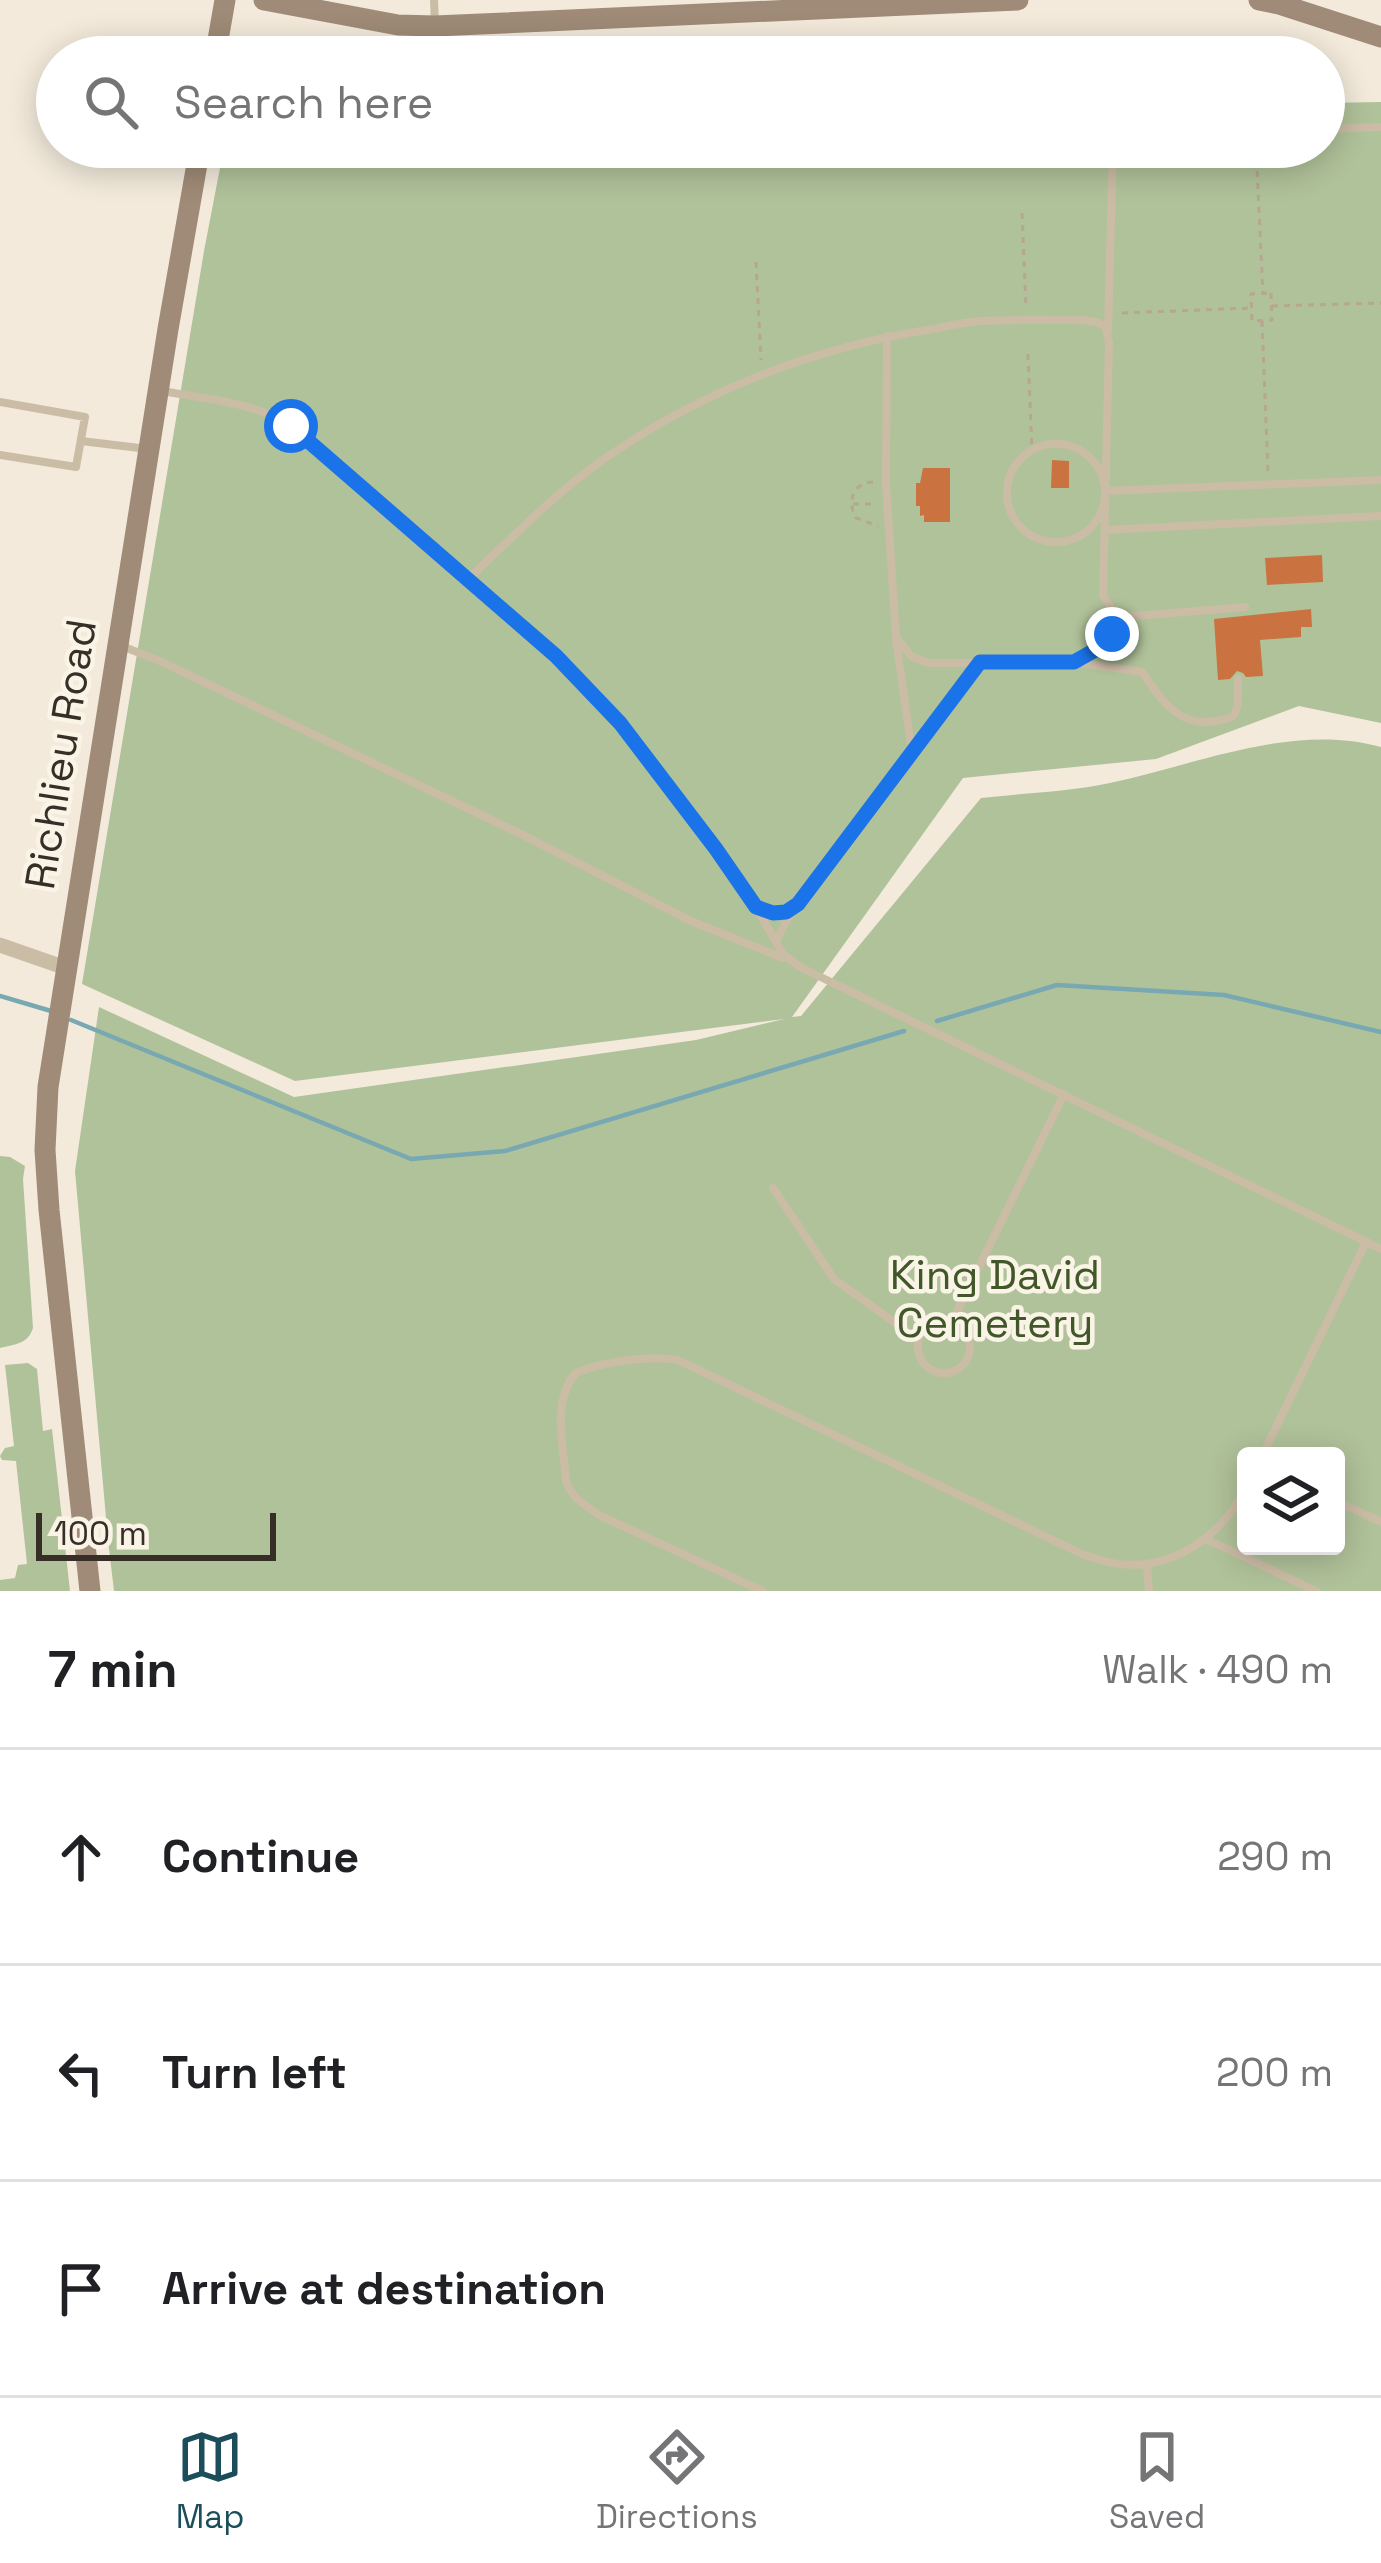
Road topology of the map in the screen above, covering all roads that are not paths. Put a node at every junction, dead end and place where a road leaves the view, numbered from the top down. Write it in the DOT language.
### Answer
graph roads {
  1 [pos="225,0"];
  2 [pos="264,0"];
  3 [pos="434,0"];
  4 [pos="1018,0"];
  5 [pos="1259,0"];
  6 [pos="913,2"];
  7 [pos="435,26"];
  8 [pos="219,36"];
  9 [pos="1381,37"];
  10 [pos="1381,127"];
  11 [pos="1345,128"];
  12 [pos="196,168"];
  13 [pos="1112,168"];
  14 [pos="1108,331"];
  15 [pos="887,336"];
  16 [pos="158,390"];
  17 [pos="0,403"];
  18 [pos="80,441"];
  19 [pos="149,450"];
  20 [pos="0,454"];
  21 [pos="1381,480"];
  22 [pos="1106,491"];
  23 [pos="1381,516"];
  24 [pos="1105,530"];
  25 [pos="466,580"];
  26 [pos="1245,607"];
  27 [pos="1117,614"];
  28 [pos="896,637"];
  29 [pos="118,644"];
  30 [pos="980,662"];
  31 [pos="1074,662"];
  32 [pos="1238,680"];
  33 [pos="912,754"];
  34 [pos="798,904"];
  35 [pos="756,907"];
  36 [pos="776,941"];
  37 [pos="0,945"];
  38 [pos="794,962"];
  39 [pos="66,968"];
  40 [pos="1064,1094"];
  41 [pos="773,1187"];
  42 [pos="1366,1243"];
  43 [pos="1381,1249"];
  44 [pos="952,1322"];
  45 [pos="919,1340"];
  46 [pos="1266,1447"];
  47 [pos="1237,1502"];
  48 [pos="1345,1505"];
  49 [pos="1381,1522"];
  50 [pos="1206,1539"];
  51 [pos="1147,1564"];
  52 [pos="88,1589"];
  53 [pos="762,1591"];
  54 [pos="1150,1591"];
  55 [pos="1316,1591"];
  1 -- 8 [label="main road"];
  2 -- 7 [label="main road"];
  3 -- 7 [label="lane"];
  4 -- 6 [label="main road"];
  5 -- 9 [label="main road"];
  6 -- 7 [label="main road"];
  10 -- 11 [label="lane"];
  12 -- 16 [label="main road, Richlieu Road"];
  13 -- 14 [label="lane"];
  14 -- 15 [label="lane"];
  14 -- 22 [label="lane"];
  15 -- 25 [label="lane"];
  15 -- 28 [label="lane"];
  16 -- 19 [label="main road, Richlieu Road"];
  16 -- 25 [label="lane"];
  17 -- 18 [label="lane"];
  18 -- 19 [label="lane"];
  18 -- 20 [label="lane"];
  19 -- 29 [label="main road, Richlieu Road"];
  21 -- 22 [label="lane"];
  22 -- 22 [label="lane"];
  22 -- 24 [label="lane"];
  23 -- 24 [label="lane"];
  24 -- 27 [label="lane"];
  25 -- 35 [label="lane"];
  26 -- 27 [label="lane"];
  27 -- 31 [label="lane"];
  28 -- 30 [label="lane"];
  28 -- 33 [label="lane"];
  29 -- 38 [label="lane"];
  29 -- 39 [label="main road, Richlieu Road"];
  30 -- 31 [label="lane"];
  30 -- 33 [label="lane"];
  31 -- 32 [label="lane"];
  33 -- 34 [label="lane"];
  34 -- 35 [label="lane"];
  34 -- 36 [label="lane"];
  35 -- 36 [label="lane"];
  36 -- 38 [label="lane"];
  37 -- 39 [label="street"];
  38 -- 40 [label="lane"];
  39 -- 52 [label="main road, Richlieu Road"];
  40 -- 42 [label="lane"];
  40 -- 44 [label="lane"];
  41 -- 45 [label="lane"];
  42 -- 43 [label="lane"];
  42 -- 46 [label="lane"];
  44 -- 45 [label="lane"];
  44 -- 45 [label="lane"];
  47 -- 50 [label="lane"];
  48 -- 49 [label="lane"];
  50 -- 51 [label="lane"];
  50 -- 55 [label="lane"];
  51 -- 53 [label="lane"];
  51 -- 54 [label="lane"];
}
